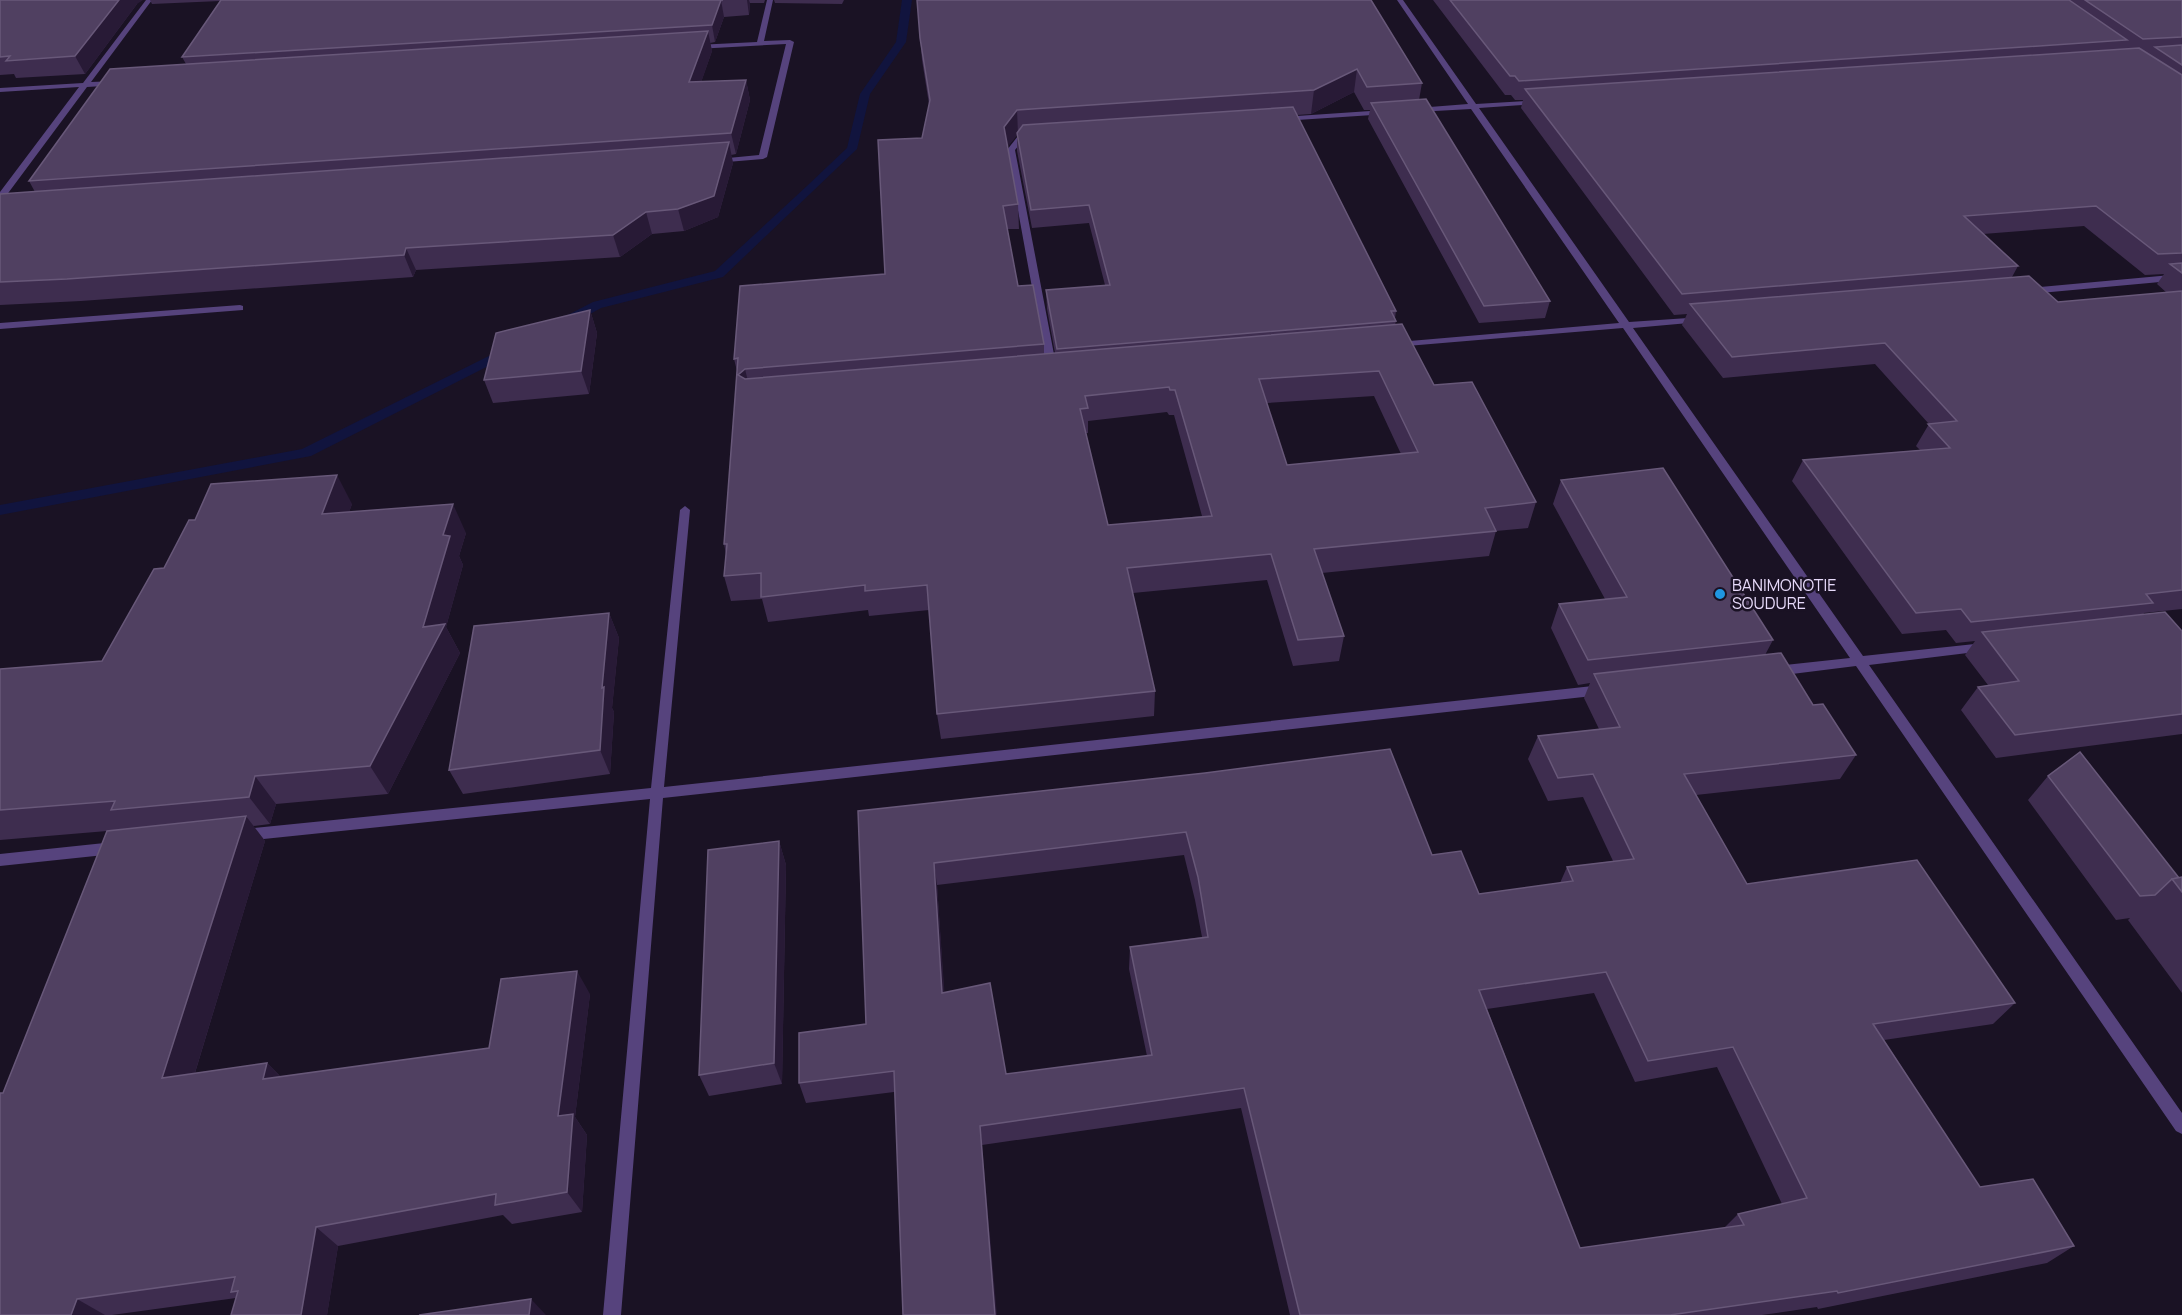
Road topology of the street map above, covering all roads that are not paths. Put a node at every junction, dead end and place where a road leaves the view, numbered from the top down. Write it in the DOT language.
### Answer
graph roads {
  1 [pos="149,0"];
  2 [pos="770,0"];
  3 [pos="1400,0"];
  4 [pos="760,43"];
  5 [pos="689,48"];
  6 [pos="121,83"];
  7 [pos="85,85"];
  8 [pos="0,90"];
  9 [pos="1546,101"];
  10 [pos="1474,106"];
  11 [pos="1391,111"];
  12 [pos="1403,111"];
  13 [pos="1273,120"];
  14 [pos="1039,136"];
  15 [pos="703,162"];
  16 [pos="0,198"];
  17 [pos="2182,277"];
  18 [pos="2016,292"];
  19 [pos="240,308"];
  20 [pos="1709,318"];
  21 [pos="1626,325"];
  22 [pos="0,326"];
  23 [pos="1387,345"];
  24 [pos="1064,373"];
  25 [pos="1052,374"];
  26 [pos="1041,375"];
  27 [pos="685,510"];
  28 [pos="1991,646"];
  29 [pos="1860,661"];
  30 [pos="1765,672"];
  31 [pos="1610,689"];
  32 [pos="657,793"];
  33 [pos="235,836"];
  34 [pos="129,847"];
  35 [pos="0,860"];
  36 [pos="2182,1126"];
  37 [pos="612,1315"];
  1 -- 7 [label="street"];
  2 -- 4 [label="street"];
  3 -- 10 [label="street"];
  4 -- 5 [label="street"];
  4 -- 15 [label="street"];
  6 -- 7 [label="street"];
  7 -- 8 [label="street"];
  7 -- 16 [label="street"];
  9 -- 10 [label="street"];
  10 -- 12 [label="street"];
  10 -- 21 [label="street"];
  11 -- 13 [label="street"];
  14 -- 25 [label="street"];
  17 -- 18 [label="street"];
  19 -- 22 [label="street"];
  20 -- 21 [label="street"];
  21 -- 23 [label="street"];
  21 -- 29 [label="street"];
  24 -- 25 [label="street"];
  25 -- 26 [label="street"];
  27 -- 32 [label="street"];
  28 -- 29 [label="street"];
  29 -- 30 [label="street"];
  29 -- 36 [label="street"];
  31 -- 32 [label="street"];
  32 -- 33 [label="street"];
  32 -- 37 [label="street"];
  34 -- 35 [label="street"];
}
